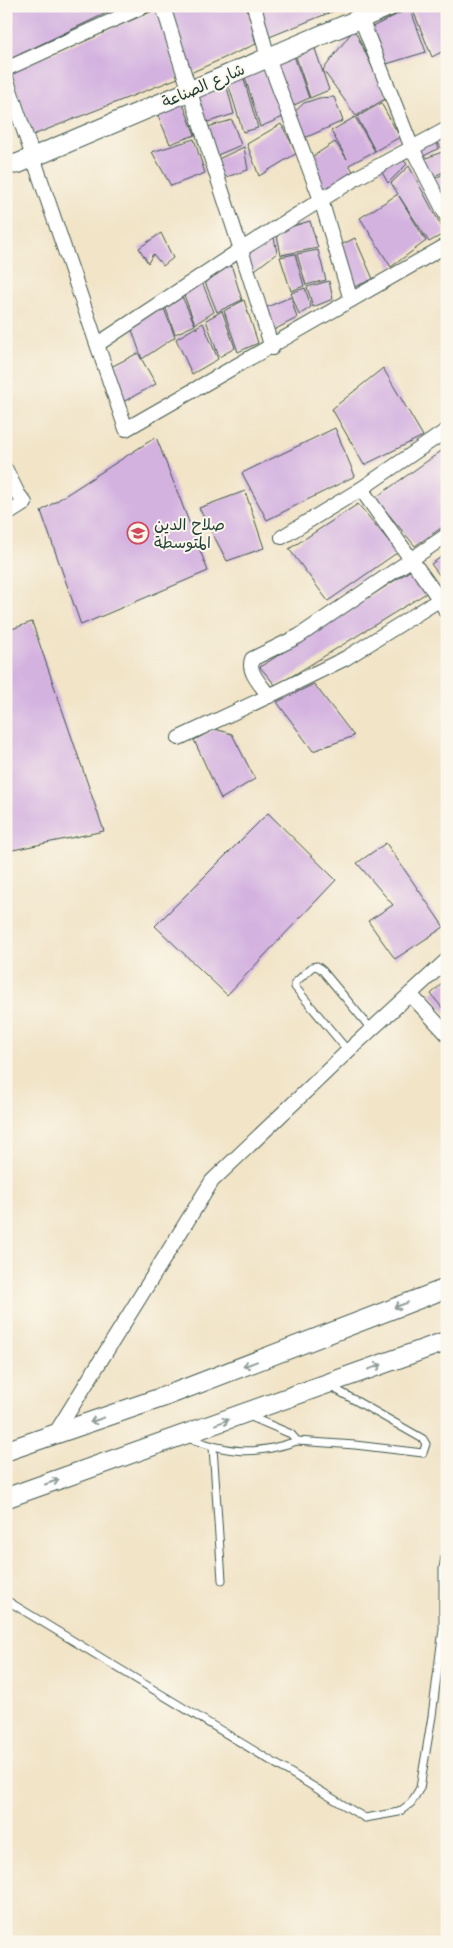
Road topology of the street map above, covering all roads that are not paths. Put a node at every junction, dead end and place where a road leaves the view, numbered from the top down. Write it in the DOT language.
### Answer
graph roads {
  1 [pos="144,6"];
  2 [pos="163,6"];
  3 [pos="254,6"];
  4 [pos="390,6"];
  5 [pos="358,13"];
  6 [pos="268,58"];
  7 [pos="6,69"];
  8 [pos="6,78"];
  9 [pos="189,91"];
  10 [pos="10,103"];
  11 [pos="447,129"];
  12 [pos="412,148"];
  13 [pos="18,162"];
  14 [pos="6,180"];
  15 [pos="321,200"];
  16 [pos="447,217"];
  17 [pos="447,245"];
  18 [pos="242,249"];
  19 [pos="351,300"];
  20 [pos="98,344"];
  21 [pos="272,347"];
  22 [pos="447,430"];
  23 [pos="6,470"];
  24 [pos="361,489"];
  25 [pos="6,515"];
  26 [pos="447,535"];
  27 [pos="282,537"];
  28 [pos="411,559"];
  29 [pos="443,597"];
  30 [pos="447,613"];
  31 [pos="269,696"];
  32 [pos="179,738"];
  33 [pos="447,960"];
  34 [pos="410,994"];
  35 [pos="372,1030"];
  36 [pos="447,1034"];
  37 [pos="348,1051"];
  38 [pos="447,1288"];
  39 [pos="447,1341"];
  40 [pos="327,1384"];
  41 [pos="243,1414"];
  42 [pos="55,1434"];
  43 [pos="183,1436"];
  44 [pos="297,1441"];
  45 [pos="213,1447"];
  46 [pos="6,1451"];
  47 [pos="6,1498"];
  48 [pos="447,1545"];
  49 [pos="222,1580"];
  50 [pos="6,1600"];
  1 -- 7 [label="street"];
  2 -- 9 [label="street"];
  3 -- 6 [label="street"];
  4 -- 5 [label="street, شارع الصناعة"];
  5 -- 6 [label="street, شارع الصناعة"];
  5 -- 12 [label="street"];
  6 -- 9 [label="street, شارع الصناعة"];
  6 -- 15 [label="street"];
  8 -- 10 [label="street"];
  9 -- 13 [label="street, شارع الصناعة"];
  9 -- 18 [label="street"];
  10 -- 13 [label="street"];
  11 -- 12 [label="street"];
  12 -- 15 [label="street"];
  12 -- 16 [label="street"];
  13 -- 14 [label="street"];
  13 -- 20 [label="street"];
  15 -- 18 [label="street"];
  15 -- 19 [label="street"];
  17 -- 19 [label="street"];
  18 -- 20 [label="street"];
  18 -- 21 [label="street"];
  19 -- 21 [label="street"];
  20 -- 21 [label="street"];
  22 -- 24 [label="street"];
  23 -- 25 [label="street"];
  24 -- 27 [label="street"];
  24 -- 28 [label="street"];
  26 -- 28 [label="street"];
  28 -- 29 [label="street"];
  28 -- 31 [label="street"];
  29 -- 30 [label="street"];
  29 -- 31 [label="street"];
  31 -- 32 [label="street"];
  33 -- 34 [label="street"];
  34 -- 35 [label="street"];
  34 -- 36 [label="street"];
  35 -- 37 [label="street"];
  35 -- 37 [label="lane"];
  37 -- 42 [label="street"];
  38 -- 42 [label="street, one-way"];
  40 -- 39 [label="street, one-way"];
  40 -- 41 [label="street"];
  40 -- 44 [label="lane"];
  43 -- 41 [label="street, one-way"];
  41 -- 44 [label="lane"];
  42 -- 46 [label="street"];
  43 -- 45 [label="lane"];
  47 -- 43 [label="street, one-way"];
  44 -- 45 [label="lane"];
  45 -- 49 [label="lane"];
  48 -- 50 [label="lane"];
}
